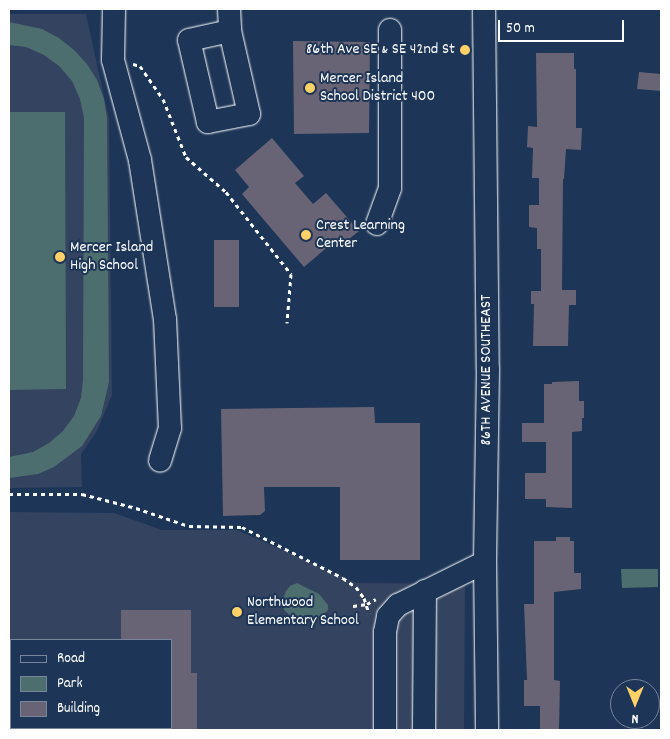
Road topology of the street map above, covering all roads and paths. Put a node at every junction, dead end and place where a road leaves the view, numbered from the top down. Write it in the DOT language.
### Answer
graph roads {
  1 [pos="114,9"];
  2 [pos="230,9"];
  3 [pos="484,9"];
  4 [pos="390,30"];
  5 [pos="230,31"];
  6 [pos="113,60"];
  7 [pos="377,224"];
  8 [pos="287,323"];
  9 [pos="160,460"];
  10 [pos="9,494"];
  11 [pos="485,562"];
  12 [pos="338,575"];
  13 [pos="425,591"];
  14 [pos="367,604"];
  15 [pos="353,606"];
  16 [pos="385,730"];
  17 [pos="424,730"];
  18 [pos="486,730"];
  1 -- 6 [label="street"];
  2 -- 5 [label="street"];
  3 -- 11 [label="street, 86TH AVENUE SOUTHEAST"];
  4 -- 7 [label="street"];
  6 -- 8 [label="path"];
  6 -- 9 [label="street"];
  10 -- 12 [label="path"];
  11 -- 13 [label="street"];
  11 -- 18 [label="street, 86TH AVENUE SOUTHEAST"];
  13 -- 16 [label="street"];
  13 -- 17 [label="street"];
  14 -- 15 [label="path"];
}
